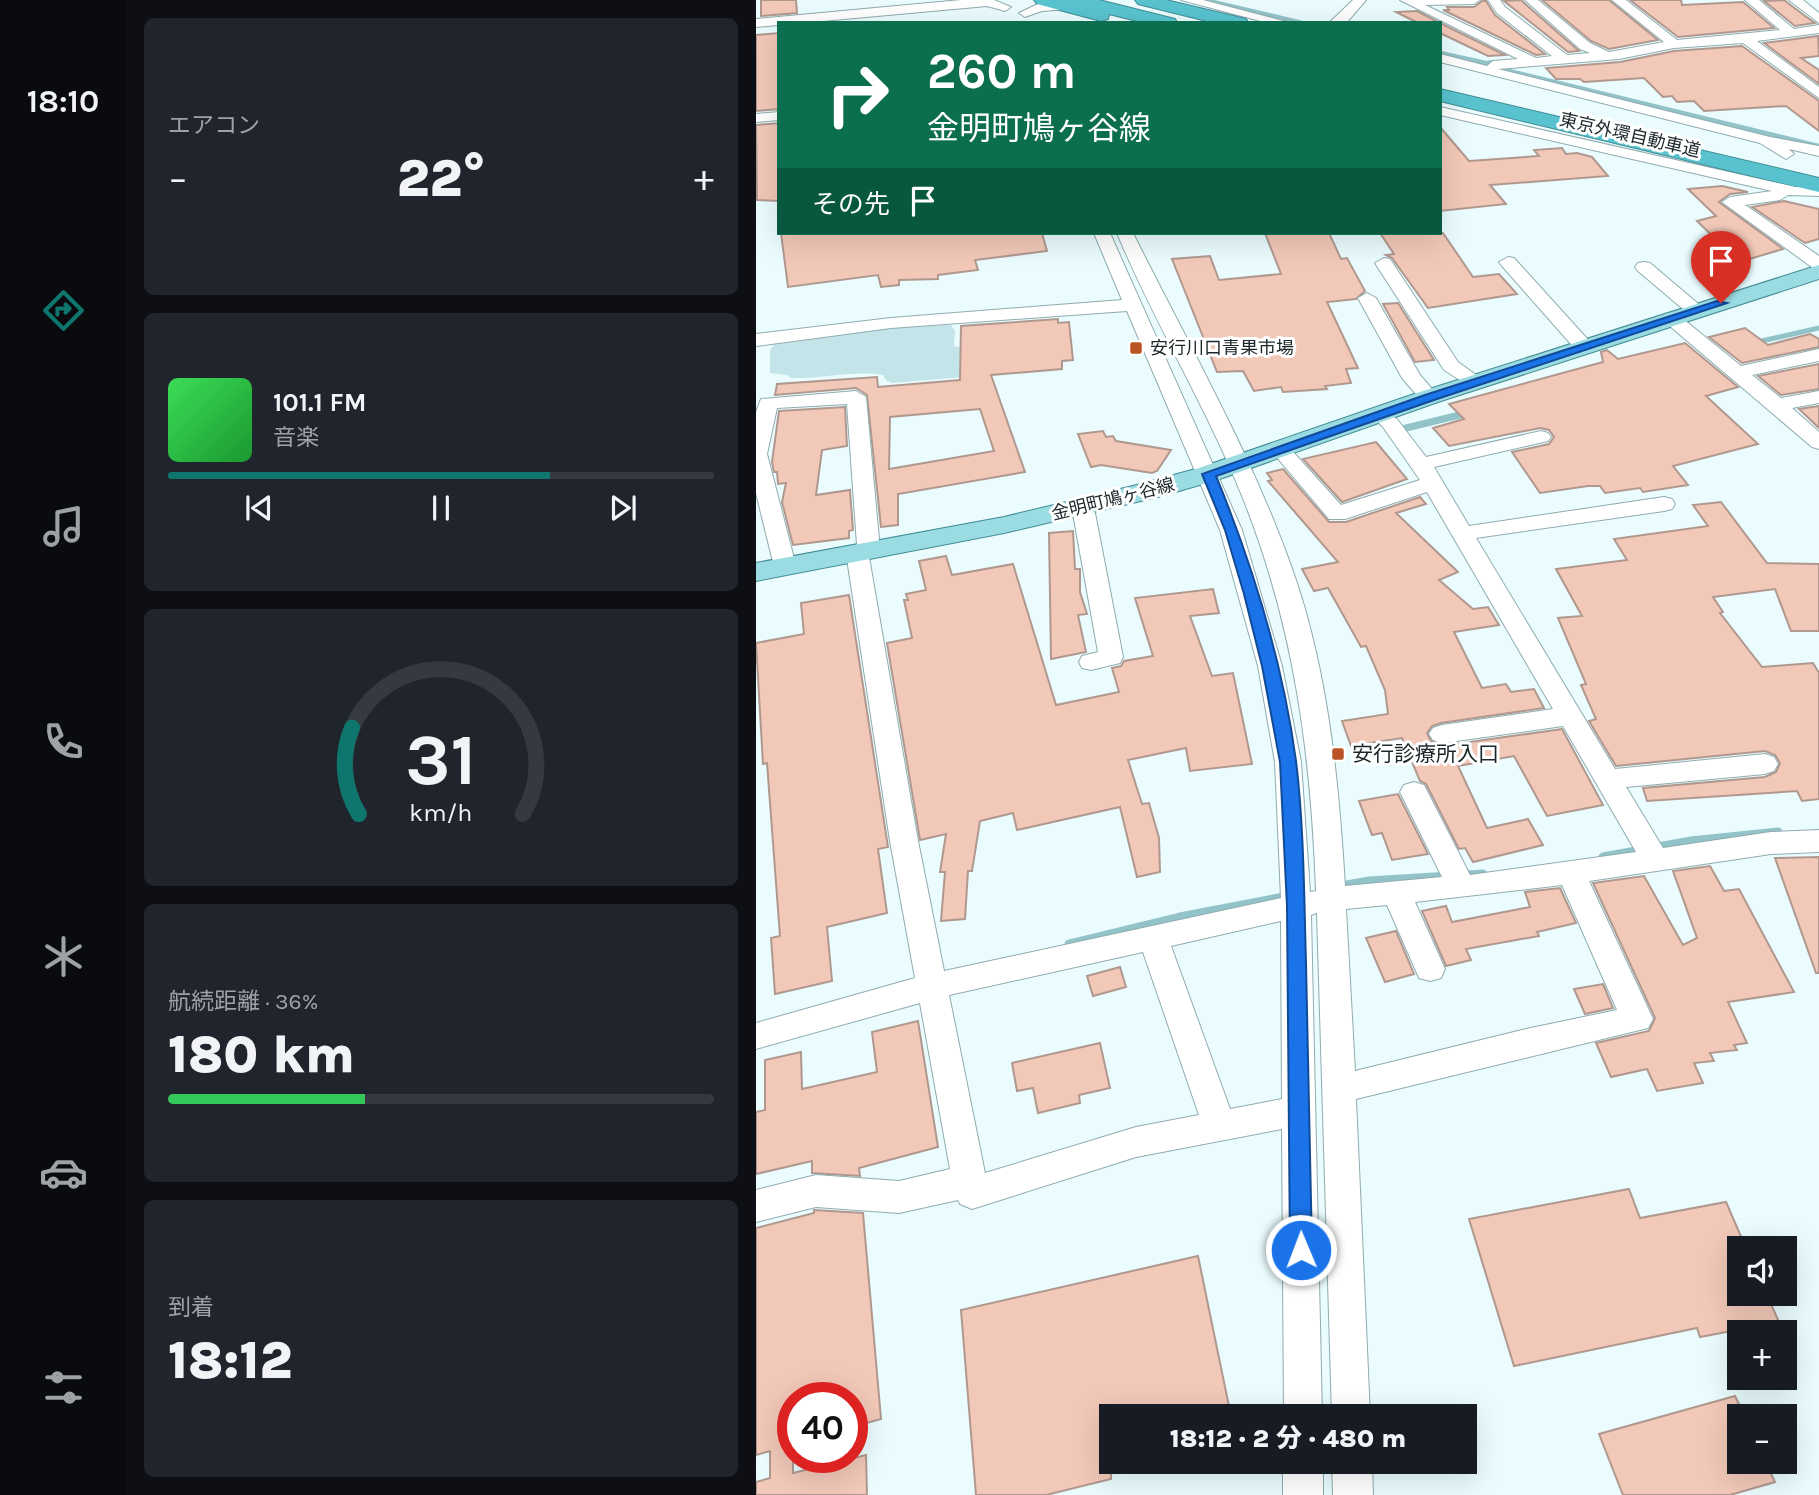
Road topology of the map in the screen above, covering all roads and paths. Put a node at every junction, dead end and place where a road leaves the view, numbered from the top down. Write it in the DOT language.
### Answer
graph roads {
  1 [pos="824,0"];
  2 [pos="1020,0"];
  3 [pos="1043,0"];
  4 [pos="1131,0"];
  5 [pos="1144,0"];
  6 [pos="1187,0"];
  7 [pos="1360,0"];
  8 [pos="1440,0"];
  9 [pos="1474,0"];
  10 [pos="1494,0"];
  11 [pos="1531,0"];
  12 [pos="1618,0"];
  13 [pos="1751,0"];
  14 [pos="1795,0"];
  15 [pos="1407,1"];
  16 [pos="961,2"];
  17 [pos="1071,3"];
  18 [pos="1004,4"];
  19 [pos="1107,12"];
  20 [pos="827,17"];
  21 [pos="1027,18"];
  22 [pos="1819,19"];
  23 [pos="777,21"];
  24 [pos="780,21"];
  25 [pos="1011,21"];
  26 [pos="1126,21"];
  27 [pos="1141,21"];
  28 [pos="1158,21"];
  29 [pos="1187,21"];
  30 [pos="1216,21"];
  31 [pos="1231,21"];
  32 [pos="1276,21"];
  33 [pos="1339,21"];
  34 [pos="756,23"];
  35 [pos="1819,29"];
  36 [pos="1790,32"];
  37 [pos="1746,39"];
  38 [pos="1674,44"];
  39 [pos="1606,55"];
  40 [pos="1442,58"];
  41 [pos="1562,58"];
  42 [pos="1531,60"];
  43 [pos="1477,66"];
  44 [pos="1442,75"];
  45 [pos="1442,75"];
  46 [pos="1810,81"];
  47 [pos="1442,94"];
  48 [pos="1442,95"];
  49 [pos="1442,111"];
  50 [pos="777,116"];
  51 [pos="756,118"];
  52 [pos="1765,139"];
  53 [pos="1819,151"];
  54 [pos="1786,154"];
  55 [pos="1819,162"];
  56 [pos="1819,167"];
  57 [pos="1819,179"];
  58 [pos="1819,185"];
  59 [pos="1819,191"];
  60 [pos="1796,192"];
  61 [pos="1103,235"];
  62 [pos="1126,235"];
  63 [pos="1508,262"];
  64 [pos="1384,263"];
  65 [pos="1819,264"];
  66 [pos="1644,267"];
  67 [pos="1819,272"];
  68 [pos="1367,298"];
  69 [pos="1132,305"];
  70 [pos="1696,311"];
  71 [pos="1671,318"];
  72 [pos="756,340"];
  73 [pos="1584,347"];
  74 [pos="1819,355"];
  75 [pos="1739,372"];
  76 [pos="1476,382"];
  77 [pos="1429,397"];
  78 [pos="1819,397"];
  79 [pos="1777,405"];
  80 [pos="1378,414"];
  81 [pos="1541,437"];
  82 [pos="1819,443"];
  83 [pos="1279,448"];
  84 [pos="1238,463"];
  85 [pos="1208,474"];
  86 [pos="1426,474"];
  87 [pos="1664,504"];
  88 [pos="1083,508"];
  89 [pos="1461,534"];
  90 [pos="863,551"];
  91 [pos="785,566"];
  92 [pos="756,572"];
  93 [pos="1091,663"];
  94 [pos="1569,716"];
  95 [pos="1442,734"];
  96 [pos="1765,764"];
  97 [pos="1607,779"];
  98 [pos="1414,792"];
  99 [pos="1819,841"];
  100 [pos="1654,858"];
  101 [pos="1570,871"];
  102 [pos="1461,886"];
  103 [pos="1396,893"];
  104 [pos="1331,899"];
  105 [pos="1296,906"];
  106 [pos="1152,936"];
  107 [pos="1430,969"];
  108 [pos="933,986"];
  109 [pos="756,1036"];
  110 [pos="1340,1088"];
  111 [pos="1299,1111"];
  112 [pos="1220,1127"];
  113 [pos="969,1181"];
  114 [pos="756,1206"];
  115 [pos="1303,1404"];
  116 [pos="1351,1404"];
  117 [pos="1303,1474"];
  118 [pos="1352,1474"];
  119 [pos="1303,1495"];
  120 [pos="1353,1495"];
  1 -- 20 [label="street"];
  2 -- 21 [label="street"];
  3 -- 17 [label="highway"];
  4 -- 30 [label="highway"];
  5 -- 31 [label="highway"];
  6 -- 32 [label="street"];
  7 -- 33 [label="street"];
  8 -- 9 [label="street"];
  8 -- 15 [label="street"];
  10 -- 41 [label="street"];
  11 -- 39 [label="street"];
  12 -- 38 [label="street"];
  13 -- 36 [label="street"];
  14 -- 22 [label="street"];
  15 -- 42 [label="street"];
  16 -- 18 [label="street"];
  16 -- 20 [label="street"];
  17 -- 19 [label="highway"];
  17 -- 21 [label="street"];
  17 -- 28 [label="highway"];
  18 -- 25 [label="street"];
  19 -- 26 [label="highway"];
  19 -- 27 [label="highway"];
  19 -- 29 [label="highway"];
  20 -- 24 [label="street"];
  23 -- 34 [label="street"];
  35 -- 36 [label="street"];
  36 -- 37 [label="street"];
  37 -- 38 [label="street"];
  37 -- 46 [label="street"];
  38 -- 39 [label="street"];
  39 -- 41 [label="street"];
  40 -- 43 [label="street"];
  41 -- 42 [label="street"];
  42 -- 43 [label="street"];
  43 -- 52 [label="street"];
  44 -- 54 [label="highway"];
  45 -- 56 [label="highway, 東京外環自動車道"];
  47 -- 57 [label="highway, 東京外環自動車道"];
  48 -- 58 [label="highway"];
  49 -- 60 [label="street"];
  50 -- 51 [label="street"];
  52 -- 53 [label="street"];
  52 -- 54 [label="street"];
  54 -- 55 [label="highway"];
  59 -- 60 [label="street"];
  60 -- 65 [label="street"];
  61 -- 69 [label="street"];
  62 -- 84 [label="street"];
  63 -- 73 [label="street"];
  64 -- 76 [label="street"];
  66 -- 70 [label="street"];
  67 -- 70 [label="main road, 金明町鳩ヶ谷線"];
  68 -- 77 [label="street"];
  69 -- 72 [label="street"];
  69 -- 85 [label="street"];
  70 -- 71 [label="main road, 金明町鳩ヶ谷線"];
  71 -- 73 [label="main road, 金明町鳩ヶ谷線"];
  71 -- 75 [label="street"];
  73 -- 76 [label="main road, 金明町鳩ヶ谷線"];
  74 -- 75 [label="street"];
  75 -- 79 [label="street"];
  76 -- 77 [label="main road, 金明町鳩ヶ谷線"];
  77 -- 80 [label="main road, 金明町鳩ヶ谷線"];
  78 -- 79 [label="street"];
  79 -- 82 [label="street"];
  80 -- 83 [label="main road, 金明町鳩ヶ谷線"];
  80 -- 86 [label="street"];
  81 -- 86 [label="street"];
  83 -- 84 [label="main road, 金明町鳩ヶ谷線"];
  83 -- 86 [label="street"];
  84 -- 85 [label="main road, 金明町鳩ヶ谷線"];
  84 -- 104 [label="street"];
  85 -- 88 [label="main road, 金明町鳩ヶ谷線"];
  85 -- 105 [label="street"];
  86 -- 89 [label="street"];
  87 -- 89 [label="street"];
  88 -- 90 [label="main road, 金明町鳩ヶ谷線"];
  88 -- 93 [label="street"];
  89 -- 94 [label="street"];
  90 -- 91 [label="main road, 金明町鳩ヶ谷線"];
  90 -- 91 [label="street"];
  90 -- 108 [label="street"];
  91 -- 92 [label="main road, 金明町鳩ヶ谷線"];
  94 -- 95 [label="street"];
  94 -- 97 [label="street"];
  96 -- 97 [label="street"];
  97 -- 100 [label="street"];
  98 -- 102 [label="street"];
  99 -- 100 [label="street"];
  100 -- 101 [label="street"];
  101 -- 102 [label="street"];
  101 -- 110 [label="street"];
  102 -- 103 [label="street"];
  103 -- 104 [label="street"];
  103 -- 107 [label="street"];
  104 -- 105 [label="street"];
  104 -- 110 [label="street"];
  105 -- 106 [label="street"];
  105 -- 111 [label="street"];
  106 -- 108 [label="street"];
  106 -- 112 [label="street"];
  108 -- 109 [label="street"];
  108 -- 113 [label="street"];
  110 -- 116 [label="street"];
  111 -- 112 [label="street"];
  111 -- 115 [label="street"];
  112 -- 113 [label="street"];
  113 -- 114 [label="street"];
  117 -- 119 [label="street"];
  118 -- 120 [label="street"];
}
